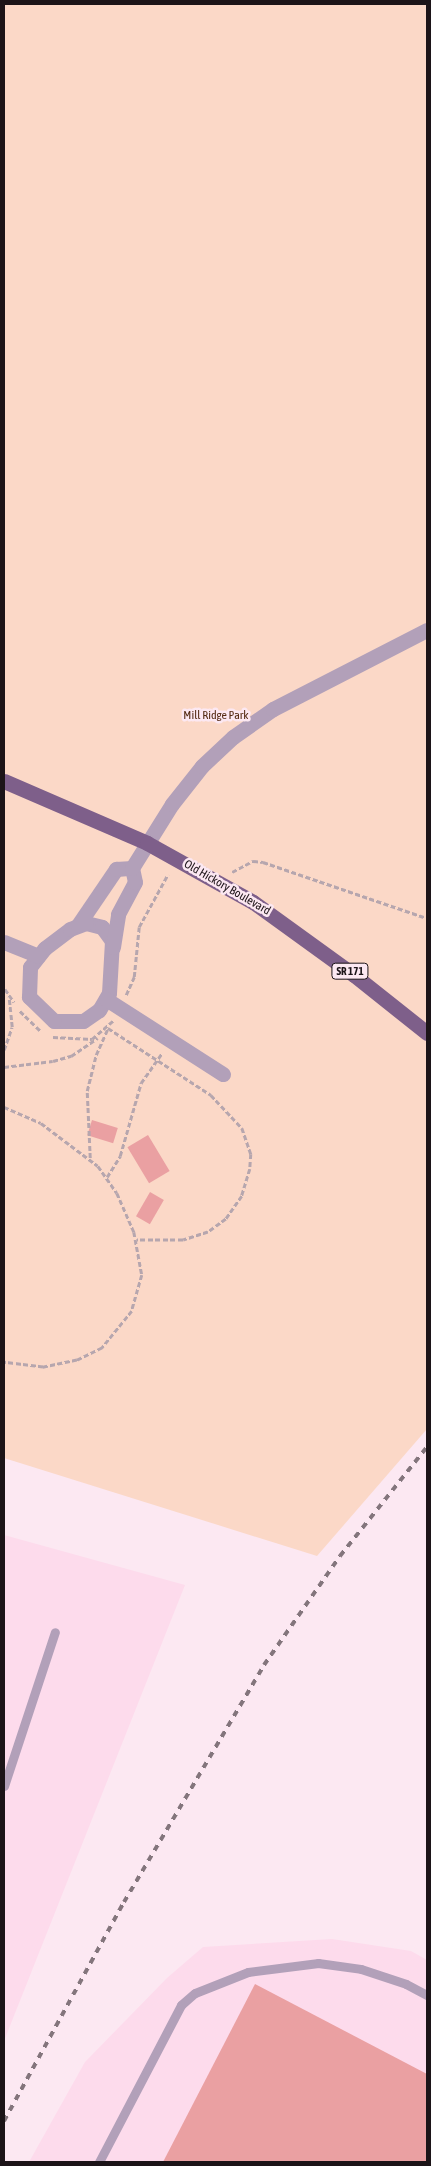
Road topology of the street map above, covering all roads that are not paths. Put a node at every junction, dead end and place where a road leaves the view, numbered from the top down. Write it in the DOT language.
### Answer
graph roads {
  1 [pos="427,630"];
  2 [pos="4,781"];
  3 [pos="147,843"];
  4 [pos="132,868"];
  5 [pos="78,925"];
  6 [pos="4,942"];
  7 [pos="113,947"];
  8 [pos="38,956"];
  9 [pos="106,999"];
  10 [pos="427,1033"];
  11 [pos="222,1074"];
  12 [pos="55,1632"];
  13 [pos="4,1786"];
  14 [pos="427,1995"];
  15 [pos="99,2162"];
  1 -- 3 [label="street"];
  2 -- 3 [label="main road, Old Hickory Boulevard / SR 171"];
  3 -- 4 [label="street"];
  3 -- 10 [label="main road, Old Hickory Boulevard / SR 171"];
  4 -- 5 [label="street"];
  4 -- 7 [label="street"];
  5 -- 7 [label="street"];
  5 -- 8 [label="street"];
  6 -- 8 [label="street"];
  7 -- 9 [label="street"];
  8 -- 9 [label="street"];
  9 -- 11 [label="street"];
  12 -- 13 [label="lane"];
  14 -- 15 [label="lane"];
}
